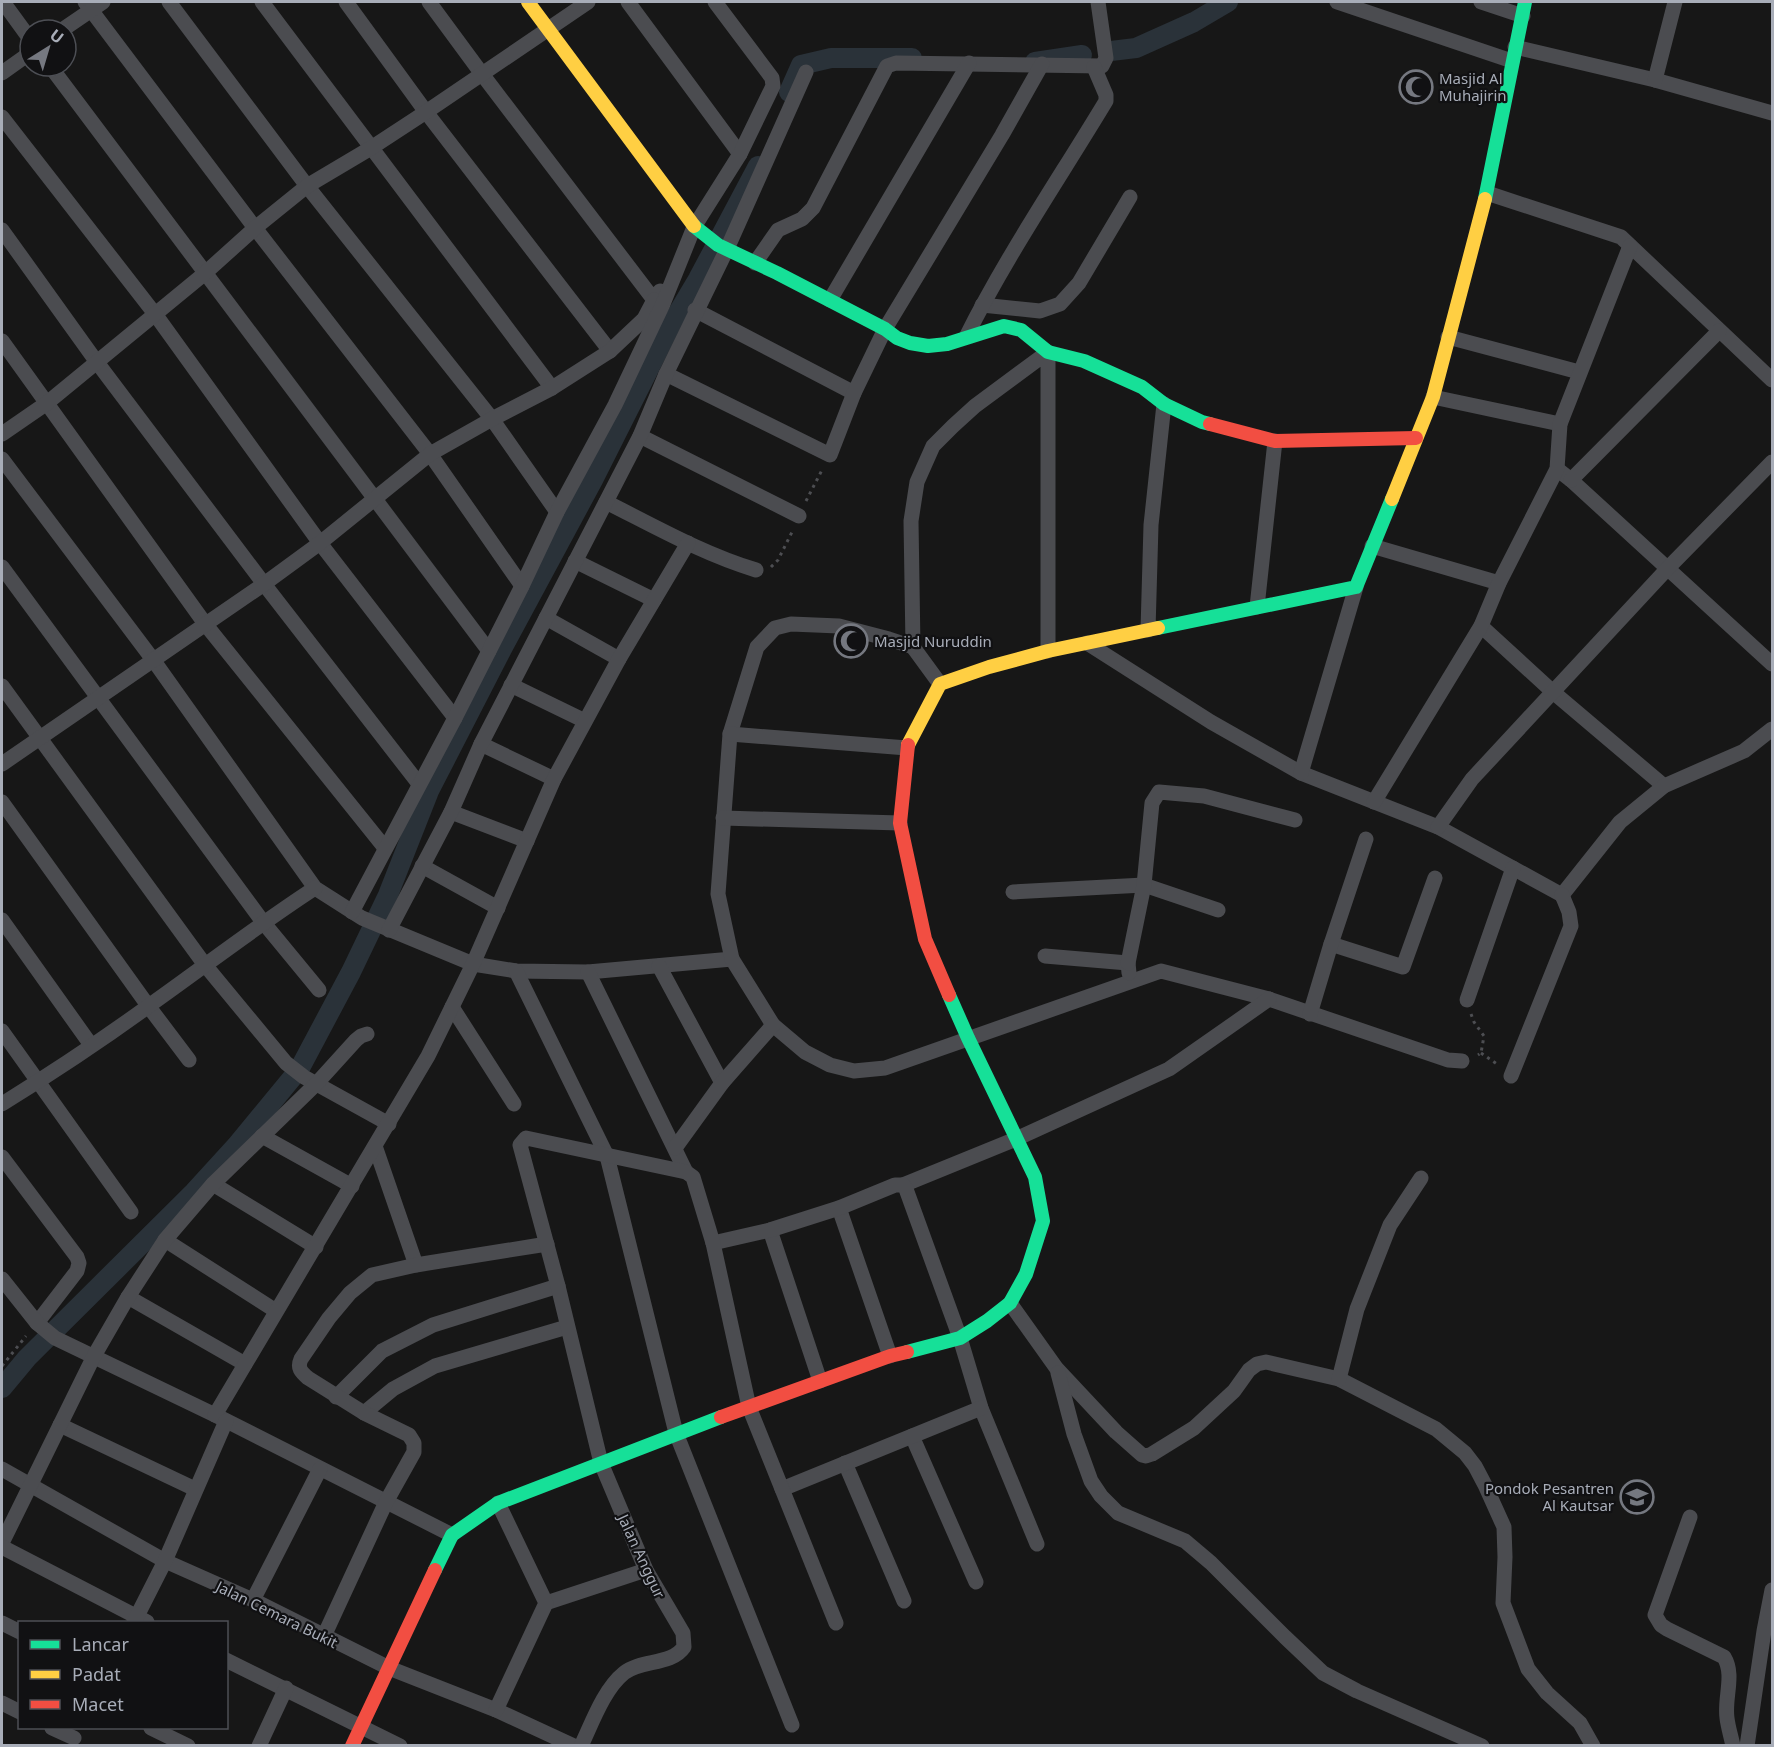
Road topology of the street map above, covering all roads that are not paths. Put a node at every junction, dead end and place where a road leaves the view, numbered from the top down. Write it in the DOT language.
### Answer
graph roads {
  1 [pos="3,2"];
  2 [pos="169,2"];
  3 [pos="262,2"];
  4 [pos="346,2"];
  5 [pos="429,2"];
  6 [pos="528,2"];
  7 [pos="588,2"];
  8 [pos="628,2"];
  9 [pos="715,2"];
  10 [pos="1098,2"];
  11 [pos="1337,2"];
  12 [pos="1480,2"];
  13 [pos="1675,2"];
  14 [pos="93,4"];
  15 [pos="1524,9"];
  16 [pos="76,18"];
  17 [pos="18,23"];
  18 [pos="547,28"];
  19 [pos="1514,54"];
  20 [pos="18,62"];
  21 [pos="969,63"];
  22 [pos="1042,64"];
  23 [pos="1094,67"];
  24 [pos="807,72"];
  25 [pos="2,73"];
  26 [pos="482,74"];
  27 [pos="59,78"];
  28 [pos="1655,80"];
  29 [pos="426,112"];
  30 [pos="1773,113"];
  31 [pos="2,117"];
  32 [pos="371,148"];
  33 [pos="740,154"];
  34 [pos="307,186"];
  35 [pos="1487,193"];
  36 [pos="1130,197"];
  37 [pos="694,227"];
  38 [pos="255,228"];
  39 [pos="2,230"];
  40 [pos="718,245"];
  41 [pos="1630,246"];
  42 [pos="755,263"];
  43 [pos="677,268"];
  44 [pos="204,273"];
  45 [pos="654,300"];
  46 [pos="830,300"];
  47 [pos="982,305"];
  48 [pos="696,310"];
  49 [pos="155,314"];
  50 [pos="885,330"];
  51 [pos="1719,331"];
  52 [pos="966,337"];
  53 [pos="1448,337"];
  54 [pos="2,340"];
  55 [pos="610,351"];
  56 [pos="1048,352"];
  57 [pos="96,361"];
  58 [pos="1579,372"];
  59 [pos="666,375"];
  60 [pos="1773,380"];
  61 [pos="552,388"];
  62 [pos="854,393"];
  63 [pos="1433,397"];
  64 [pos="46,403"];
  65 [pos="1164,404"];
  66 [pos="492,419"];
  67 [pos="1560,424"];
  68 [pos="2,434"];
  69 [pos="640,436"];
  70 [pos="1416,438"];
  71 [pos="1275,441"];
  72 [pos="430,454"];
  73 [pos="2,459"];
  74 [pos="1773,462"];
  75 [pos="1557,469"];
  76 [pos="1571,480"];
  77 [pos="375,499"];
  78 [pos="606,502"];
  79 [pos="557,512"];
  80 [pos="799,516"];
  81 [pos="320,543"];
  82 [pos="688,543"];
  83 [pos="1372,546"];
  84 [pos="575,561"];
  85 [pos="2,567"];
  86 [pos="1668,568"];
  87 [pos="756,570"];
  88 [pos="264,584"];
  89 [pos="1499,584"];
  90 [pos="522,586"];
  91 [pos="1356,586"];
  92 [pos="654,600"];
  93 [pos="1257,607"];
  94 [pos="546,618"];
  95 [pos="206,625"];
  96 [pos="1481,626"];
  97 [pos="1148,630"];
  98 [pos="1087,643"];
  99 [pos="912,647"];
  100 [pos="489,651"];
  101 [pos="1048,651"];
  102 [pos="619,659"];
  103 [pos="154,661"];
  104 [pos="1773,664"];
  105 [pos="940,684"];
  106 [pos="511,685"];
  107 [pos="2,686"];
  108 [pos="1553,692"];
  109 [pos="98,699"];
  110 [pos="455,718"];
  111 [pos="585,721"];
  112 [pos="1773,729"];
  113 [pos="730,734"];
  114 [pos="40,738"];
  115 [pos="481,744"];
  116 [pos="907,748"];
  117 [pos="2,764"];
  118 [pos="1301,773"];
  119 [pos="554,779"];
  120 [pos="419,784"];
  121 [pos="1664,786"];
  122 [pos="2,802"];
  123 [pos="1374,802"];
  124 [pos="451,812"];
  125 [pos="723,818"];
  126 [pos="1295,820"];
  127 [pos="900,824"];
  128 [pos="1438,827"];
  129 [pos="1366,839"];
  130 [pos="527,842"];
  131 [pos="385,848"];
  132 [pos="422,866"];
  133 [pos="1513,868"];
  134 [pos="1435,878"];
  135 [pos="1144,885"];
  136 [pos="315,888"];
  137 [pos="1013,892"];
  138 [pos="1562,895"];
  139 [pos="498,908"];
  140 [pos="1218,910"];
  141 [pos="357,915"];
  142 [pos="2,920"];
  143 [pos="263,922"];
  144 [pos="385,928"];
  145 [pos="1331,944"];
  146 [pos="1045,956"];
  147 [pos="732,959"];
  148 [pos="1128,963"];
  149 [pos="473,964"];
  150 [pos="205,965"];
  151 [pos="659,966"];
  152 [pos="516,971"];
  153 [pos="588,972"];
  154 [pos="1129,982"];
  155 [pos="319,990"];
  156 [pos="1269,999"];
  157 [pos="1467,1000"];
  158 [pos="149,1007"];
  159 [pos="452,1007"];
  160 [pos="1310,1014"];
  161 [pos="773,1025"];
  162 [pos="2,1031"];
  163 [pos="367,1034"];
  164 [pos="968,1038"];
  165 [pos="91,1046"];
  166 [pos="189,1060"];
  167 [pos="1462,1061"];
  168 [pos="1511,1076"];
  169 [pos="38,1082"];
  170 [pos="317,1083"];
  171 [pos="722,1083"];
  172 [pos="2,1104"];
  173 [pos="514,1104"];
  174 [pos="389,1124"];
  175 [pos="262,1136"];
  176 [pos="1017,1139"];
  177 [pos="375,1146"];
  178 [pos="675,1148"];
  179 [pos="607,1156"];
  180 [pos="2,1157"];
  181 [pos="686,1172"];
  182 [pos="1421,1178"];
  183 [pos="213,1184"];
  184 [pos="903,1185"];
  185 [pos="352,1186"];
  186 [pos="839,1208"];
  187 [pos="131,1212"];
  188 [pos="770,1230"];
  189 [pos="165,1240"];
  190 [pos="713,1243"];
  191 [pos="547,1244"];
  192 [pos="316,1247"];
  193 [pos="416,1265"];
  194 [pos="2,1279"];
  195 [pos="558,1286"];
  196 [pos="128,1297"];
  197 [pos="1010,1303"];
  198 [pos="276,1311"];
  199 [pos="567,1327"];
  200 [pos="45,1330"];
  201 [pos="960,1338"];
  202 [pos="94,1356"];
  203 [pos="890,1356"];
  204 [pos="245,1364"];
  205 [pos="1057,1369"];
  206 [pos="1340,1379"];
  207 [pos="820,1382"];
  208 [pos="336,1397"];
  209 [pos="749,1407"];
  210 [pos="981,1408"];
  211 [pos="364,1413"];
  212 [pos="220,1418"];
  213 [pos="60,1425"];
  214 [pos="676,1433"];
  215 [pos="912,1436"];
  216 [pos="601,1463"];
  217 [pos="845,1463"];
  218 [pos="2,1469"];
  219 [pos="320,1469"];
  220 [pos="31,1487"];
  221 [pos="195,1489"];
  222 [pos="782,1489"];
  223 [pos="386,1502"];
  224 [pos="498,1503"];
  225 [pos="1690,1517"];
  226 [pos="453,1535"];
  227 [pos="1037,1544"];
  228 [pos="2,1545"];
  229 [pos="165,1561"];
  230 [pos="646,1570"];
  231 [pos="976,1582"];
  232 [pos="1773,1590"];
  233 [pos="253,1600"];
  234 [pos="904,1601"];
  235 [pos="546,1603"];
  236 [pos="139,1621"];
  237 [pos="2,1623"];
  238 [pos="836,1623"];
  239 [pos="18,1631"];
  240 [pos="324,1636"];
  241 [pos="228,1661"];
  242 [pos="389,1668"];
  243 [pos="286,1688"];
  244 [pos="2,1703"];
  245 [pos="496,1710"];
  246 [pos="18,1711"];
  247 [pos="792,1725"];
  248 [pos="362,1726"];
  249 [pos="55,1729"];
  250 [pos="153,1729"];
  251 [pos="75,1737"];
  252 [pos="188,1746"];
  253 [pos="260,1746"];
  254 [pos="352,1746"];
  255 [pos="400,1746"];
  256 [pos="574,1746"];
  257 [pos="581,1746"];
  258 [pos="1482,1746"];
  259 [pos="1593,1746"];
  260 [pos="1733,1746"];
  261 [pos="1747,1746"];
  1 -- 17 [label="street"];
  2 -- 34 [label="street"];
  3 -- 32 [label="street"];
  4 -- 29 [label="street"];
  5 -- 26 [label="street"];
  6 -- 18 [label="street"];
  7 -- 18 [label="street"];
  8 -- 33 [label="street"];
  9 -- 33 [label="street"];
  10 -- 23 [label="street"];
  11 -- 19 [label="street"];
  12 -- 15 [label="street"];
  13 -- 28 [label="street"];
  14 -- 16 [label="street"];
  14 -- 38 [label="street"];
  15 -- 19 [label="street"];
  18 -- 26 [label="street"];
  18 -- 37 [label="street"];
  19 -- 28 [label="street"];
  19 -- 35 [label="street"];
  20 -- 25 [label="street"];
  21 -- 22 [label="street"];
  21 -- 42 [label="street"];
  21 -- 46 [label="street"];
  22 -- 23 [label="street"];
  22 -- 50 [label="street"];
  23 -- 47 [label="street"];
  24 -- 40 [label="street"];
  26 -- 29 [label="street"];
  26 -- 45 [label="street"];
  27 -- 44 [label="street"];
  28 -- 30 [label="street"];
  29 -- 32 [label="street"];
  29 -- 55 [label="street"];
  31 -- 49 [label="street"];
  32 -- 34 [label="street"];
  32 -- 61 [label="street"];
  33 -- 37 [label="street"];
  34 -- 38 [label="street"];
  34 -- 66 [label="street"];
  35 -- 41 [label="street"];
  35 -- 53 [label="street"];
  36 -- 47 [label="street"];
  37 -- 40 [label="street"];
  37 -- 43 [label="street"];
  38 -- 44 [label="street"];
  38 -- 72 [label="street"];
  39 -- 57 [label="street"];
  40 -- 42 [label="street"];
  40 -- 48 [label="street"];
  41 -- 51 [label="street"];
  41 -- 58 [label="street"];
  42 -- 46 [label="street"];
  43 -- 45 [label="street"];
  43 -- 79 [label="street"];
  44 -- 49 [label="street"];
  44 -- 77 [label="street"];
  45 -- 55 [label="street"];
  46 -- 50 [label="street"];
  47 -- 52 [label="street"];
  48 -- 59 [label="street"];
  48 -- 62 [label="street"];
  49 -- 57 [label="street"];
  49 -- 81 [label="street"];
  50 -- 52 [label="street"];
  50 -- 62 [label="street"];
  51 -- 60 [label="street"];
  51 -- 76 [label="street"];
  52 -- 56 [label="street"];
  53 -- 58 [label="street"];
  53 -- 63 [label="street"];
  54 -- 64 [label="street"];
  55 -- 61 [label="street"];
  56 -- 65 [label="street"];
  56 -- 99 [label="street"];
  56 -- 101 [label="street"];
  57 -- 64 [label="street"];
  57 -- 88 [label="street"];
  58 -- 67 [label="street"];
  59 -- 62 [label="street"];
  59 -- 69 [label="street"];
  61 -- 66 [label="street"];
  63 -- 67 [label="street"];
  63 -- 70 [label="street"];
  64 -- 68 [label="street"];
  64 -- 95 [label="street"];
  65 -- 71 [label="street"];
  65 -- 97 [label="street"];
  66 -- 72 [label="street"];
  66 -- 79 [label="street"];
  67 -- 75 [label="street"];
  69 -- 78 [label="street"];
  69 -- 80 [label="street"];
  70 -- 71 [label="street"];
  70 -- 83 [label="street"];
  71 -- 93 [label="street"];
  72 -- 77 [label="street"];
  72 -- 90 [label="street"];
  73 -- 103 [label="street"];
  74 -- 86 [label="street"];
  75 -- 76 [label="street"];
  75 -- 89 [label="street"];
  76 -- 86 [label="street"];
  77 -- 81 [label="street"];
  77 -- 100 [label="street"];
  78 -- 82 [label="street"];
  78 -- 84 [label="street"];
  79 -- 90 [label="street"];
  81 -- 88 [label="street"];
  81 -- 110 [label="street"];
  82 -- 87 [label="street"];
  82 -- 92 [label="street"];
  83 -- 89 [label="street"];
  83 -- 91 [label="street"];
  84 -- 92 [label="street"];
  84 -- 94 [label="street"];
  85 -- 109 [label="street"];
  86 -- 104 [label="street"];
  86 -- 108 [label="street"];
  88 -- 95 [label="street"];
  88 -- 120 [label="street"];
  89 -- 96 [label="street"];
  90 -- 100 [label="street"];
  91 -- 93 [label="street"];
  91 -- 118 [label="street"];
  92 -- 102 [label="street"];
  93 -- 97 [label="street"];
  94 -- 102 [label="street"];
  94 -- 106 [label="street"];
  95 -- 103 [label="street"];
  95 -- 131 [label="street"];
  96 -- 108 [label="street"];
  96 -- 123 [label="street"];
  97 -- 98 [label="street"];
  98 -- 101 [label="street"];
  98 -- 118 [label="street"];
  99 -- 105 [label="street"];
  99 -- 113 [label="street"];
  100 -- 110 [label="street"];
  101 -- 105 [label="street"];
  102 -- 111 [label="street"];
  103 -- 109 [label="street"];
  103 -- 136 [label="street"];
  105 -- 116 [label="street"];
  106 -- 111 [label="street"];
  106 -- 115 [label="street"];
  107 -- 114 [label="street"];
  108 -- 121 [label="street"];
  108 -- 128 [label="street"];
  109 -- 114 [label="street"];
  109 -- 143 [label="street"];
  110 -- 120 [label="street"];
  111 -- 119 [label="street"];
  112 -- 121 [label="street"];
  113 -- 116 [label="street"];
  113 -- 125 [label="street"];
  114 -- 117 [label="street"];
  114 -- 150 [label="street"];
  115 -- 119 [label="street"];
  115 -- 124 [label="street"];
  116 -- 127 [label="street"];
  118 -- 123 [label="street"];
  119 -- 130 [label="street"];
  120 -- 131 [label="street"];
  121 -- 138 [label="street"];
  122 -- 158 [label="street"];
  123 -- 128 [label="street"];
  124 -- 130 [label="street"];
  124 -- 132 [label="street"];
  125 -- 127 [label="street"];
  125 -- 147 [label="street"];
  126 -- 135 [label="street"];
  127 -- 164 [label="street"];
  128 -- 133 [label="street"];
  129 -- 145 [label="street"];
  130 -- 139 [label="street"];
  131 -- 141 [label="street"];
  132 -- 139 [label="street"];
  132 -- 144 [label="street"];
  133 -- 138 [label="street"];
  133 -- 157 [label="street"];
  134 -- 145 [label="street"];
  135 -- 137 [label="street"];
  135 -- 140 [label="street"];
  135 -- 148 [label="street"];
  136 -- 141 [label="street"];
  136 -- 143 [label="street"];
  138 -- 168 [label="street"];
  139 -- 149 [label="street"];
  141 -- 144 [label="street"];
  142 -- 165 [label="street"];
  143 -- 150 [label="street"];
  143 -- 155 [label="street"];
  144 -- 149 [label="street"];
  145 -- 160 [label="street"];
  146 -- 148 [label="street"];
  147 -- 151 [label="street"];
  147 -- 161 [label="street"];
  148 -- 154 [label="street"];
  149 -- 152 [label="street"];
  149 -- 159 [label="street"];
  150 -- 158 [label="street"];
  150 -- 170 [label="street"];
  151 -- 153 [label="street"];
  151 -- 171 [label="street"];
  152 -- 153 [label="street"];
  152 -- 179 [label="street"];
  153 -- 178 [label="street"];
  154 -- 156 [label="street"];
  154 -- 164 [label="street"];
  156 -- 160 [label="street"];
  156 -- 176 [label="street"];
  158 -- 165 [label="street"];
  158 -- 166 [label="street"];
  159 -- 173 [label="street"];
  159 -- 174 [label="street"];
  160 -- 167 [label="street"];
  161 -- 164 [label="street"];
  161 -- 171 [label="street"];
  162 -- 169 [label="street"];
  163 -- 170 [label="street"];
  164 -- 176 [label="street"];
  165 -- 169 [label="street"];
  169 -- 172 [label="street"];
  169 -- 187 [label="street"];
  170 -- 174 [label="street"];
  170 -- 175 [label="street"];
  171 -- 178 [label="street"];
  174 -- 177 [label="street"];
  175 -- 183 [label="street"];
  175 -- 185 [label="street"];
  176 -- 184 [label="street"];
  176 -- 197 [label="street"];
  177 -- 185 [label="street"];
  177 -- 193 [label="street"];
  178 -- 181 [label="street"];
  179 -- 181 [label="street"];
  179 -- 191 [label="street, Jalan Anggur"];
  179 -- 214 [label="street"];
  180 -- 200 [label="street"];
  181 -- 190 [label="street"];
  182 -- 206 [label="street"];
  183 -- 189 [label="street"];
  183 -- 192 [label="street"];
  184 -- 186 [label="street"];
  184 -- 201 [label="street"];
  185 -- 192 [label="street"];
  186 -- 188 [label="street"];
  186 -- 203 [label="street"];
  188 -- 190 [label="street"];
  188 -- 207 [label="street"];
  189 -- 196 [label="street"];
  189 -- 198 [label="street"];
  190 -- 209 [label="street"];
  191 -- 193 [label="street"];
  191 -- 195 [label="street, Jalan Anggur"];
  192 -- 198 [label="street"];
  193 -- 208 [label="street"];
  194 -- 200 [label="street"];
  195 -- 199 [label="street, Jalan Anggur"];
  195 -- 208 [label="street"];
  196 -- 202 [label="street"];
  196 -- 204 [label="street"];
  197 -- 201 [label="street"];
  197 -- 205 [label="street"];
  198 -- 204 [label="street"];
  199 -- 211 [label="street"];
  199 -- 216 [label="street, Jalan Anggur"];
  200 -- 202 [label="street"];
  201 -- 203 [label="street"];
  201 -- 210 [label="street"];
  202 -- 212 [label="street"];
  202 -- 213 [label="street"];
  203 -- 207 [label="street"];
  204 -- 212 [label="street"];
  205 -- 206 [label="street"];
  205 -- 258 [label="street"];
  206 -- 259 [label="street"];
  207 -- 209 [label="street"];
  208 -- 211 [label="street"];
  209 -- 214 [label="street"];
  209 -- 222 [label="street"];
  210 -- 215 [label="street"];
  210 -- 227 [label="street"];
  211 -- 223 [label="street"];
  212 -- 219 [label="street"];
  212 -- 221 [label="street"];
  213 -- 220 [label="street"];
  213 -- 221 [label="street"];
  214 -- 216 [label="street"];
  214 -- 247 [label="street"];
  215 -- 217 [label="street"];
  215 -- 231 [label="street"];
  216 -- 224 [label="street"];
  216 -- 230 [label="street, Jalan Anggur"];
  217 -- 222 [label="street"];
  217 -- 234 [label="street"];
  218 -- 220 [label="street, Jalan Cemara Bukit"];
  219 -- 223 [label="street"];
  219 -- 233 [label="street"];
  220 -- 228 [label="street"];
  220 -- 229 [label="street, Jalan Cemara Bukit"];
  221 -- 229 [label="street"];
  222 -- 238 [label="street"];
  223 -- 226 [label="street"];
  223 -- 240 [label="street"];
  224 -- 226 [label="street"];
  224 -- 235 [label="street"];
  225 -- 260 [label="street"];
  226 -- 242 [label="street"];
  228 -- 236 [label="street"];
  229 -- 233 [label="street, Jalan Cemara Bukit"];
  229 -- 236 [label="street"];
  230 -- 235 [label="street"];
  230 -- 257 [label="street, Jalan Anggur"];
  232 -- 261 [label="street"];
  233 -- 240 [label="street, Jalan Cemara Bukit"];
  235 -- 245 [label="street"];
  237 -- 239 [label="street"];
  240 -- 242 [label="street, Jalan Cemara Bukit"];
  241 -- 243 [label="street"];
  242 -- 245 [label="street, Jalan Cemara Bukit"];
  242 -- 248 [label="street"];
  243 -- 248 [label="street"];
  243 -- 253 [label="street"];
  244 -- 246 [label="street"];
  245 -- 256 [label="street, Jalan Cemara Bukit"];
  248 -- 254 [label="street"];
  248 -- 255 [label="street"];
  249 -- 251 [label="street"];
  250 -- 252 [label="street"];
}
